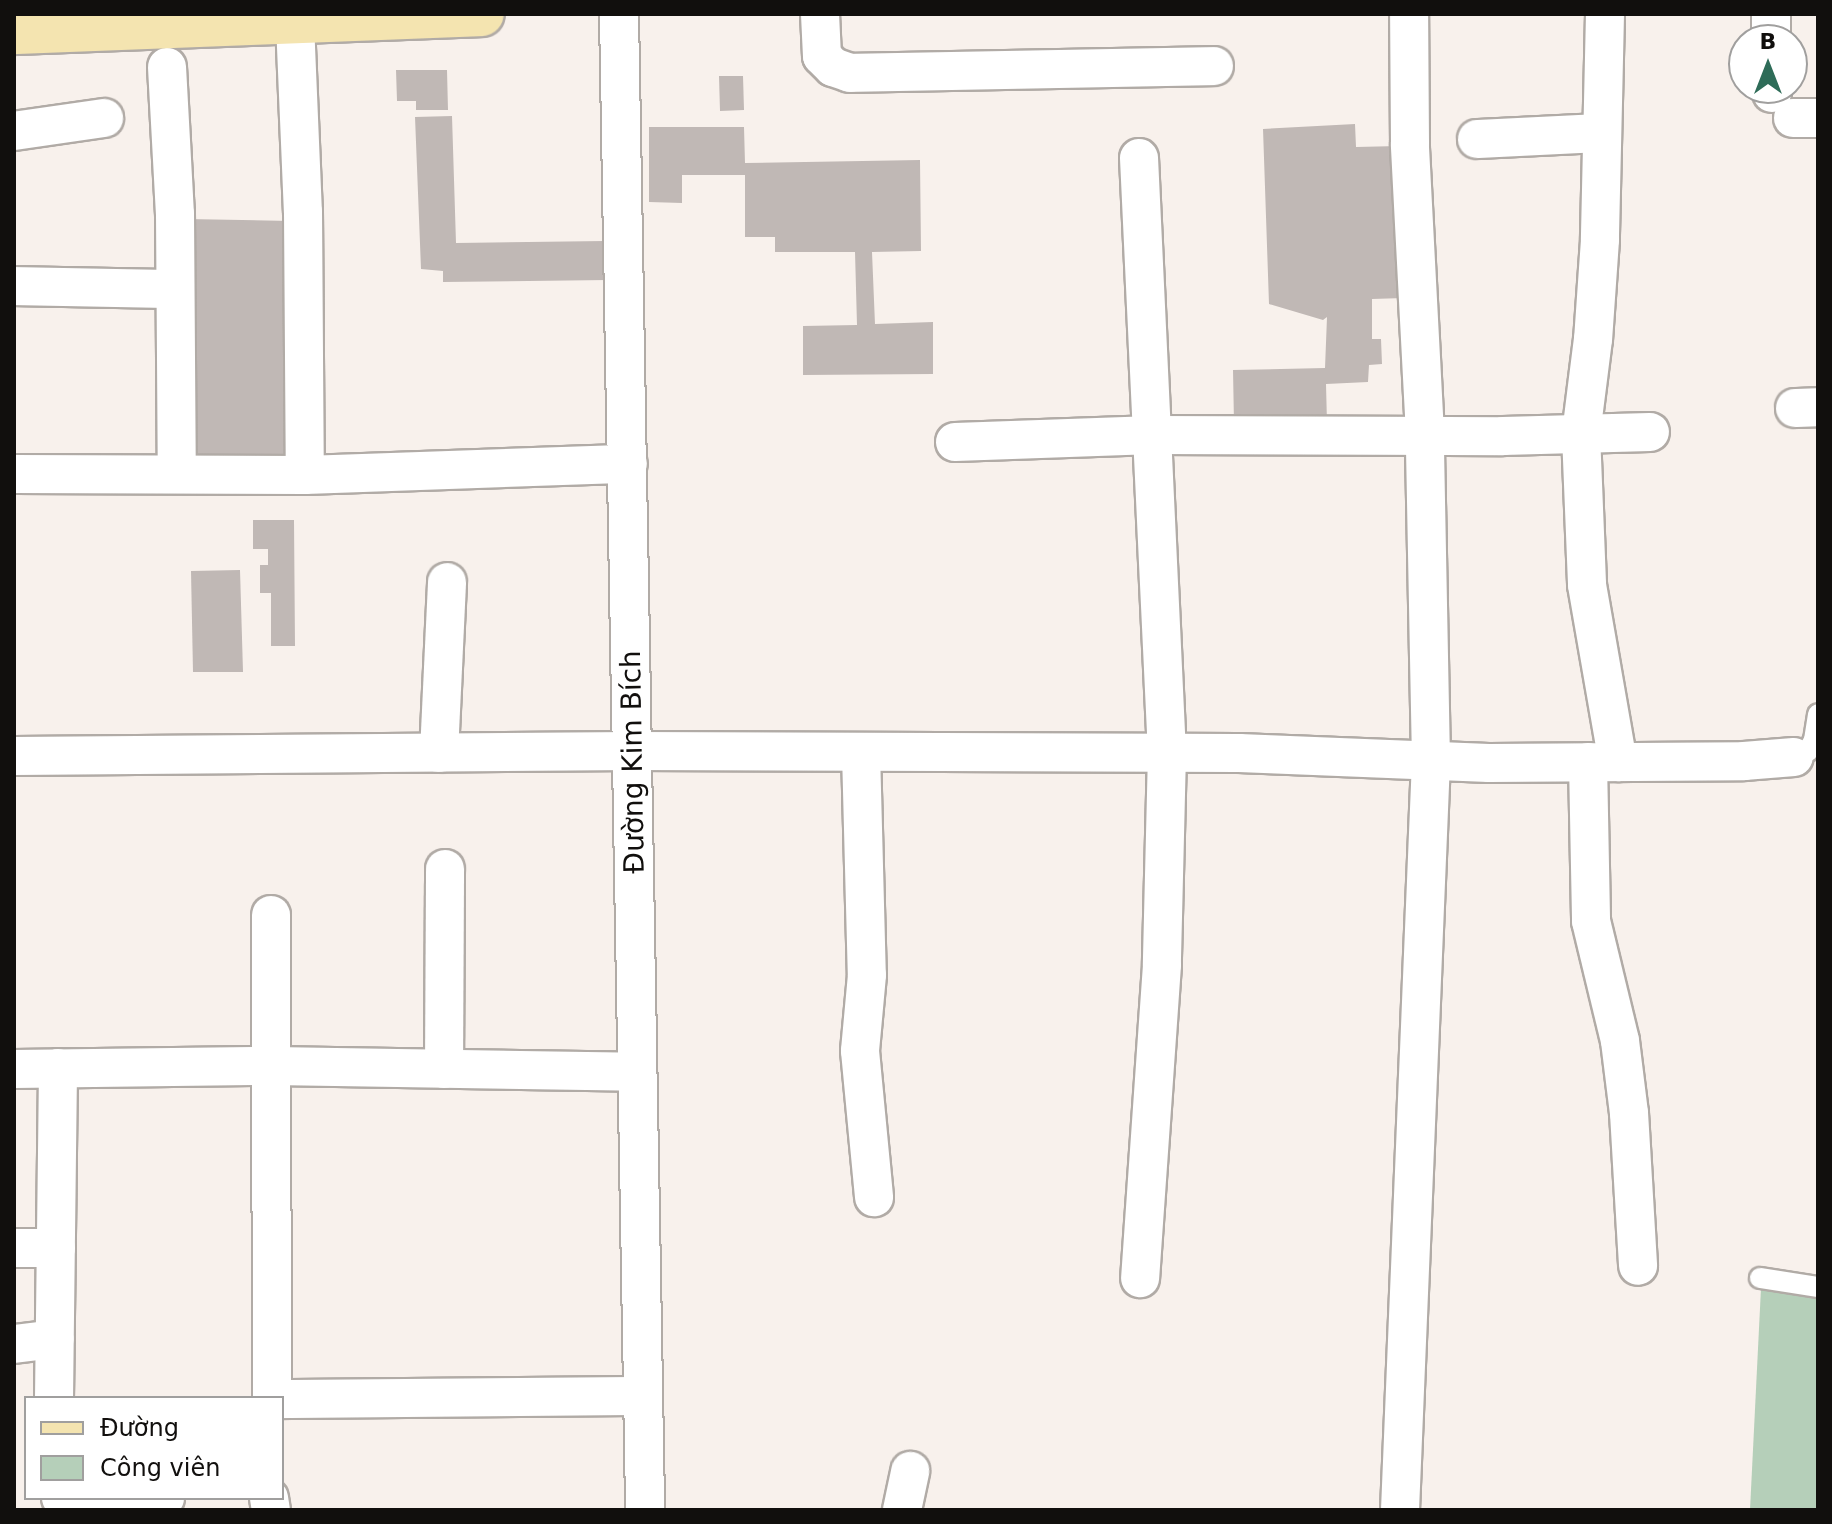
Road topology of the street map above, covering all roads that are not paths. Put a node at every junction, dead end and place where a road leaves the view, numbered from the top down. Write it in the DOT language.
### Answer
graph roads {
  1 [pos="482,14"];
  2 [pos="619,14"];
  3 [pos="820,14"];
  4 [pos="1409,14"];
  5 [pos="1605,14"];
  6 [pos="295,23"];
  7 [pos="14,32"];
  8 [pos="1214,66"];
  9 [pos="167,67"];
  10 [pos="104,118"];
  11 [pos="14,131"];
  12 [pos="1601,133"];
  13 [pos="1477,139"];
  14 [pos="1139,158"];
  15 [pos="14,286"];
  16 [pos="175,289"];
  17 [pos="1650,432"];
  18 [pos="1425,434"];
  19 [pos="1581,434"];
  20 [pos="1154,435"];
  21 [pos="955,442"];
  22 [pos="628,464"];
  23 [pos="14,474"];
  24 [pos="177,474"];
  25 [pos="305,475"];
  26 [pos="447,582"];
  27 [pos="1818,714"];
  28 [pos="633,751"];
  29 [pos="861,752"];
  30 [pos="439,753"];
  31 [pos="1167,753"];
  32 [pos="14,756"];
  33 [pos="1794,757"];
  34 [pos="1431,761"];
  35 [pos="1603,762"];
  36 [pos="445,869"];
  37 [pos="271,915"];
  38 [pos="273,1066"];
  39 [pos="58,1068"];
  40 [pos="14,1069"];
  41 [pos="444,1069"];
  42 [pos="636,1072"];
  43 [pos="874,1197"];
  44 [pos="14,1248"];
  45 [pos="56,1248"];
  46 [pos="1638,1266"];
  47 [pos="1140,1278"];
  48 [pos="1760,1278"];
  49 [pos="1818,1287"];
  50 [pos="55,1339"];
  51 [pos="14,1344"];
  52 [pos="54,1396"];
  53 [pos="272,1396"];
  54 [pos="643,1396"];
  55 [pos="284,1399"];
  56 [pos="910,1471"];
  57 [pos="160,1500"];
  58 [pos="62,1502"];
  59 [pos="645,1510"];
  60 [pos="902,1510"];
  61 [pos="1400,1510"];
  1 -- 6 [label="main road"];
  2 -- 22 [label="street, Đường Kim Bích"];
  3 -- 8 [label="street"];
  4 -- 18 [label="street"];
  5 -- 12 [label="street"];
  6 -- 7 [label="main road"];
  6 -- 25 [label="street"];
  9 -- 16 [label="street"];
  10 -- 11 [label="street"];
  12 -- 13 [label="street"];
  12 -- 19 [label="street"];
  14 -- 20 [label="street"];
  15 -- 16 [label="street"];
  16 -- 24 [label="street"];
  17 -- 19 [label="street"];
  18 -- 19 [label="street"];
  18 -- 20 [label="street"];
  18 -- 34 [label="street"];
  19 -- 35 [label="street"];
  20 -- 21 [label="street"];
  20 -- 31 [label="street"];
  22 -- 25 [label="street"];
  22 -- 28 [label="street, Đường Kim Bích"];
  23 -- 24 [label="street"];
  24 -- 25 [label="street"];
  26 -- 30 [label="street"];
  27 -- 33 [label="lane"];
  28 -- 29 [label="street"];
  28 -- 30 [label="street"];
  28 -- 42 [label="street, Đường Kim Bích"];
  29 -- 31 [label="street"];
  29 -- 43 [label="street"];
  30 -- 32 [label="street"];
  31 -- 34 [label="street"];
  31 -- 47 [label="street"];
  33 -- 35 [label="street"];
  34 -- 35 [label="street"];
  34 -- 61 [label="street"];
  35 -- 46 [label="street"];
  36 -- 41 [label="street"];
  37 -- 38 [label="street"];
  38 -- 39 [label="street"];
  38 -- 41 [label="street"];
  38 -- 53 [label="street"];
  39 -- 40 [label="street"];
  39 -- 45 [label="street"];
  41 -- 42 [label="street"];
  42 -- 54 [label="street, Đường Kim Bích"];
  44 -- 45 [label="street"];
  45 -- 50 [label="street"];
  48 -- 49 [label="lane"];
  50 -- 51 [label="street"];
  50 -- 52 [label="street"];
  54 -- 55 [label="street"];
  54 -- 59 [label="street, Đường Kim Bích"];
  56 -- 60 [label="street"];
  57 -- 58 [label="street"];
}
